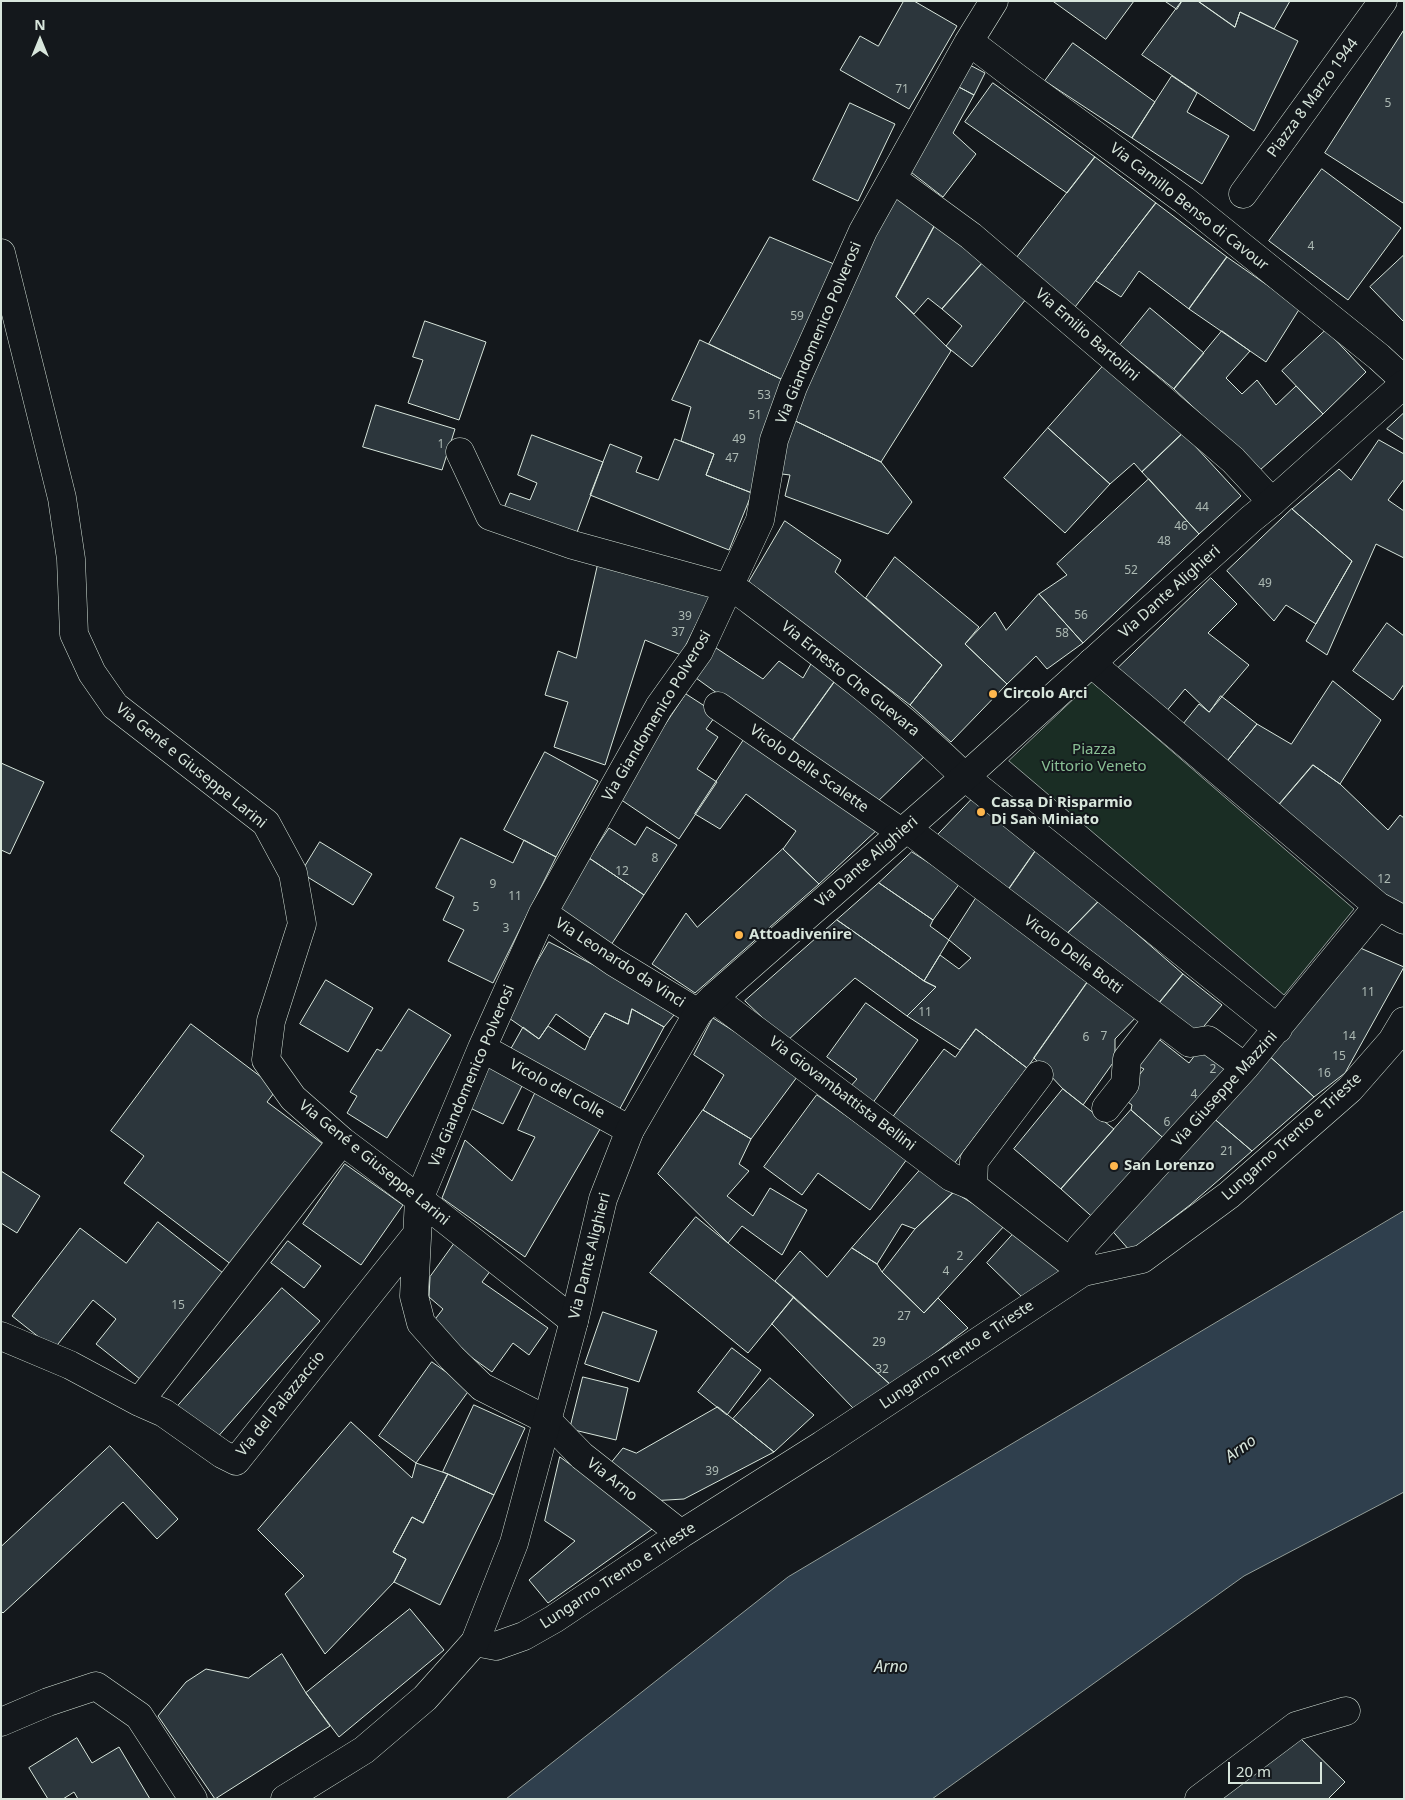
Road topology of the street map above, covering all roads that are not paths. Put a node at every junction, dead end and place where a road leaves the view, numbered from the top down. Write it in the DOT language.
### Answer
graph roads {
  1 [pos="994,1"];
  2 [pos="1383,1"];
  3 [pos="968,43"];
  4 [pos="893,179"];
  5 [pos="1243,194"];
  6 [pos="1,252"];
  7 [pos="1404,380"];
  8 [pos="1404,384"];
  9 [pos="460,452"];
  10 [pos="1272,502"];
  11 [pos="729,588"];
  12 [pos="1091,663"];
  13 [pos="718,706"];
  14 [pos="965,777"];
  15 [pos="903,830"];
  16 [pos="1378,906"];
  17 [pos="543,913"];
  18 [pos="1404,920"];
  19 [pos="706,1005"];
  20 [pos="1158,1019"];
  21 [pos="1404,1021"];
  22 [pos="1278,1030"];
  23 [pos="482,1048"];
  24 [pos="1245,1067"];
  25 [pos="1039,1075"];
  26 [pos="1106,1108"];
  27 [pos="630,1130"];
  28 [pos="342,1141"];
  29 [pos="973,1186"];
  30 [pos="419,1199"];
  31 [pos="417,1234"];
  32 [pos="1083,1272"];
  33 [pos="574,1321"];
  34 [pos="1,1336"];
  35 [pos="139,1402"];
  36 [pos="547,1420"];
  37 [pos="681,1534"];
  38 [pos="475,1642"];
  39 [pos="1346,1711"];
  40 [pos="1,1722"];
  41 [pos="193,1799"];
  42 [pos="285,1799"];
  43 [pos="1199,1799"];
  1 -- 3 [label="street, Via Giandomenico Polverosi"];
  2 -- 5 [label="street, Piazza 8 Marzo 1944"];
  3 -- 4 [label="street, Via Giandomenico Polverosi"];
  3 -- 7 [label="street, Via Camillo Benso di Cavour"];
  4 -- 10 [label="street, Via Emilio Bartolini"];
  4 -- 11 [label="street, Via Giandomenico Polverosi"];
  6 -- 28 [label="street, Via Gené e Giuseppe Larini"];
  8 -- 10 [label="street, Via Dante Alighieri"];
  9 -- 11 [label="street, Via Ernesto Che Guevara"];
  10 -- 12 [label="street, Via Dante Alighieri"];
  11 -- 14 [label="street, Via Ernesto Che Guevara"];
  11 -- 17 [label="street, Via Giandomenico Polverosi"];
  12 -- 14 [label="street, Via Dante Alighieri"];
  12 -- 16 [label="street"];
  13 -- 15 [label="street, Vicolo Delle Scalette"];
  14 -- 15 [label="street, Via Dante Alighieri"];
  14 -- 22 [label="street"];
  15 -- 19 [label="street, Via Dante Alighieri"];
  15 -- 20 [label="street, Vicolo Delle Botti"];
  16 -- 18 [label="street"];
  16 -- 22 [label="street, Via Giuseppe Mazzini"];
  17 -- 19 [label="street, Via Leonardo da Vinci"];
  17 -- 23 [label="street, Via Giandomenico Polverosi"];
  19 -- 27 [label="street, Via Dante Alighieri"];
  19 -- 29 [label="street, Via Giovambattista Bellini"];
  20 -- 24 [label="street, Vicolo Delle Botti"];
  20 -- 26 [label="street"];
  21 -- 32 [label="street, Lungarno Trento e Trieste"];
  22 -- 24 [label="street, Via Giuseppe Mazzini"];
  23 -- 27 [label="street, Vicolo del Colle"];
  23 -- 30 [label="street, Via Giandomenico Polverosi"];
  24 -- 32 [label="street, Via Giuseppe Mazzini"];
  25 -- 29 [label="street"];
  27 -- 33 [label="street, Via Dante Alighieri"];
  28 -- 30 [label="street, Via Gené e Giuseppe Larini"];
  28 -- 35 [label="street"];
  29 -- 32 [label="street, Via Giovambattista Bellini"];
  30 -- 31 [label="street, Via Giandomenico Polverosi"];
  30 -- 33 [label="street, Via Gené e Giuseppe Larini"];
  31 -- 35 [label="street, Via del Palazzaccio"];
  31 -- 36 [label="street, Via Giandomenico Polverosi"];
  32 -- 37 [label="street, Lungarno Trento e Trieste"];
  33 -- 36 [label="street, Via Dante Alighieri"];
  34 -- 35 [label="street, Via del Palazzaccio"];
  36 -- 37 [label="street, Via Arno"];
  36 -- 38 [label="street, Via Dante Alighieri"];
  37 -- 38 [label="street, Lungarno Trento e Trieste"];
  38 -- 42 [label="street"];
  39 -- 43 [label="street"];
  40 -- 41 [label="street"];
}
